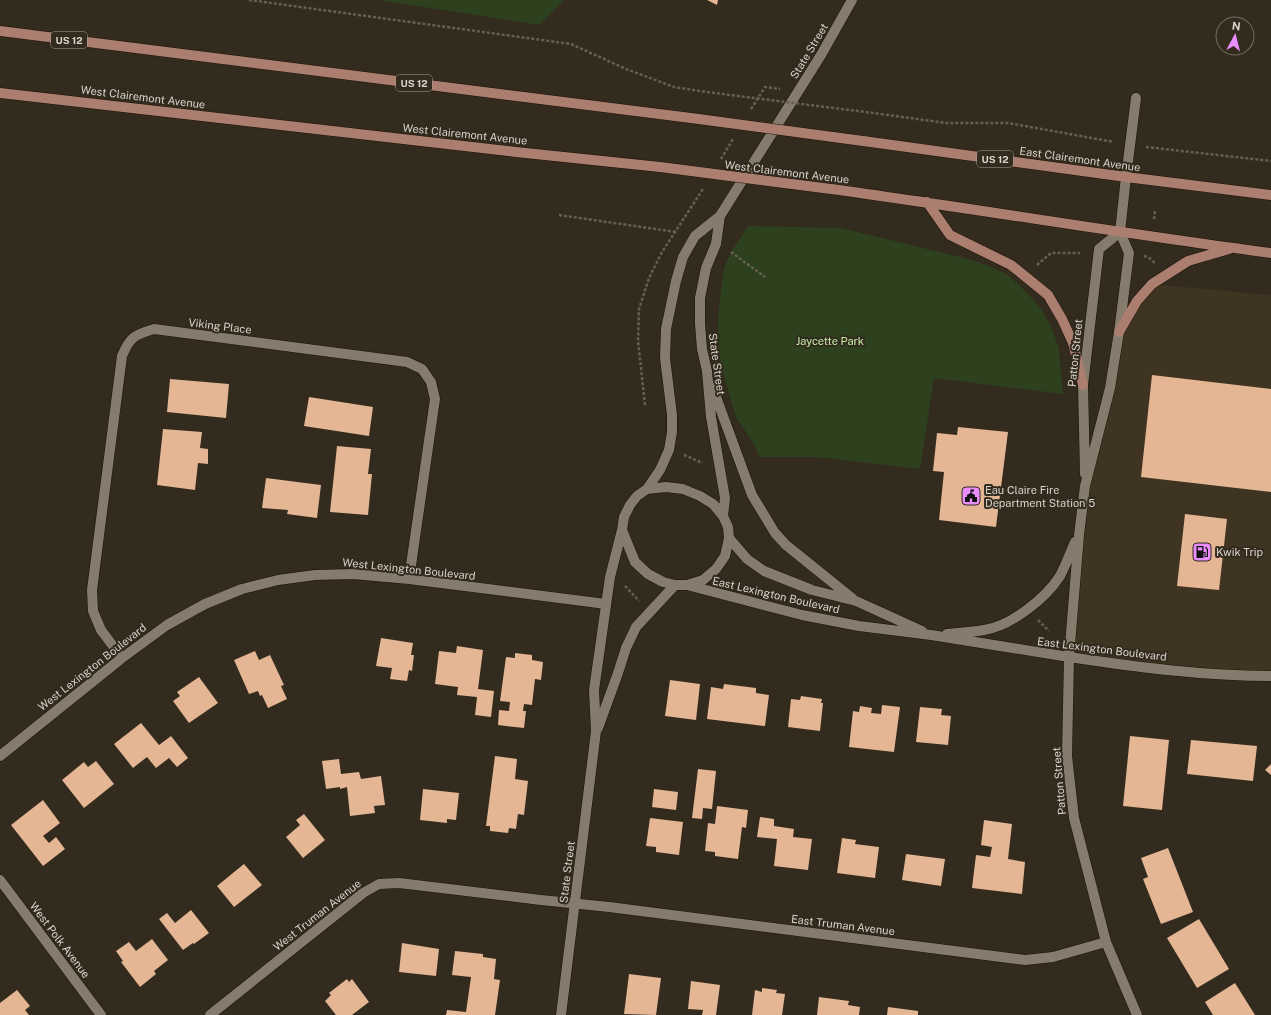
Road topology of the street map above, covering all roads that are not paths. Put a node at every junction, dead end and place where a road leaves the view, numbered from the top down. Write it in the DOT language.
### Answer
graph roads {
  1 [pos="852,0"];
  2 [pos="0,31"];
  3 [pos="0,93"];
  4 [pos="1136,98"];
  5 [pos="1126,177"];
  6 [pos="1271,195"];
  7 [pos="927,202"];
  8 [pos="720,216"];
  9 [pos="1120,232"];
  10 [pos="1232,248"];
  11 [pos="1271,253"];
  12 [pos="1119,332"];
  13 [pos="707,371"];
  14 [pos="1083,385"];
  15 [pos="1085,486"];
  16 [pos="647,489"];
  17 [pos="723,516"];
  18 [pos="622,530"];
  19 [pos="1079,535"];
  20 [pos="729,538"];
  21 [pos="408,579"];
  22 [pos="674,585"];
  23 [pos="687,585"];
  24 [pos="856,601"];
  25 [pos="606,604"];
  26 [pos="931,635"];
  27 [pos="1069,657"];
  28 [pos="122,658"];
  29 [pos="1271,676"];
  30 [pos="596,732"];
  31 [pos="0,756"];
  32 [pos="0,880"];
  33 [pos="576,904"];
  34 [pos="1106,942"];
  35 [pos="101,1015"];
  36 [pos="210,1015"];
  37 [pos="562,1015"];
  38 [pos="1137,1015"];
  1 -- 8 [label="main road, State Street"];
  2 -- 5 [label="main road, East Clairemont Avenue / US 12, bridge"];
  3 -- 7 [label="main road, West Clairemont Avenue, bridge"];
  4 -- 5 [label="main road"];
  5 -- 6 [label="main road, East Clairemont Avenue / US 12"];
  5 -- 9 [label="main road"];
  7 -- 9 [label="main road"];
  7 -- 14 [label="main road"];
  8 -- 13 [label="main road, State Street"];
  8 -- 16 [label="main road, State Street"];
  9 -- 10 [label="main road"];
  9 -- 12 [label="main road, Patton Street"];
  9 -- 14 [label="main road, Patton Street"];
  10 -- 11 [label="main road"];
  10 -- 12 [label="main road"];
  12 -- 15 [label="main road, Patton Street"];
  13 -- 17 [label="main road, State Street"];
  13 -- 24 [label="main road"];
  14 -- 15 [label="main road, Patton Street"];
  15 -- 19 [label="main road, Patton Street"];
  16 -- 17 [label="main road"];
  16 -- 18 [label="main road"];
  17 -- 20 [label="main road"];
  18 -- 22 [label="main road"];
  18 -- 25 [label="main road, State Street"];
  19 -- 26 [label="main road, East Lexington Boulevard"];
  19 -- 27 [label="main road, Patton Street"];
  20 -- 23 [label="main road"];
  20 -- 24 [label="main road, East Lexington Boulevard"];
  21 -- 25 [label="main road, West Lexington Boulevard"];
  21 -- 28 [label="main road, West Lexington Boulevard"];
  21 -- 28 [label="main road, Viking Place"];
  22 -- 23 [label="main road"];
  22 -- 30 [label="main road, State Street"];
  23 -- 26 [label="main road, East Lexington Boulevard"];
  24 -- 26 [label="main road, East Lexington Boulevard"];
  25 -- 30 [label="main road, State Street"];
  26 -- 27 [label="main road, East Lexington Boulevard"];
  27 -- 29 [label="main road, East Lexington Boulevard"];
  27 -- 34 [label="main road, Patton Street"];
  28 -- 31 [label="main road, West Lexington Boulevard"];
  30 -- 33 [label="main road, State Street"];
  32 -- 35 [label="main road, West Polk Avenue"];
  33 -- 34 [label="main road, East Truman Avenue"];
  33 -- 36 [label="main road, West Truman Avenue"];
  33 -- 37 [label="main road, State Street"];
  34 -- 38 [label="main road, Patton Street"];
}
